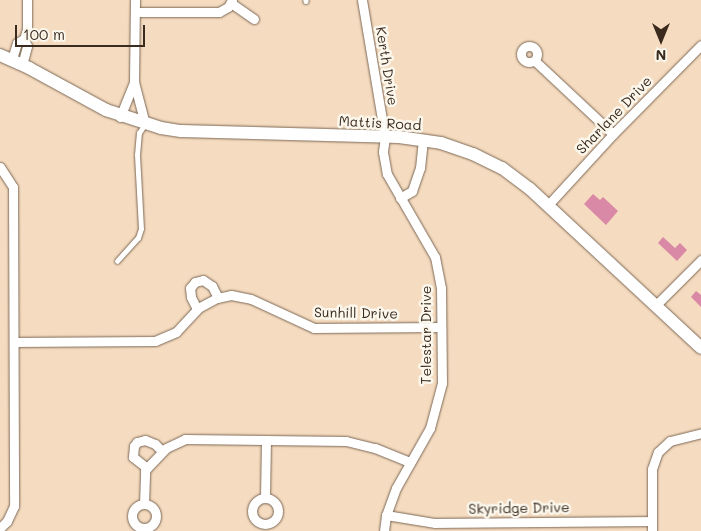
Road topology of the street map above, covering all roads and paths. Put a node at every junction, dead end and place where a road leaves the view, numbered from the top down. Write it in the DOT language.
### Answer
graph roads {
  1 [pos="27,0"];
  2 [pos="135,0"];
  3 [pos="362,0"];
  4 [pos="232,1"];
  5 [pos="135,12"];
  6 [pos="254,19"];
  7 [pos="701,46"];
  8 [pos="11,60"];
  9 [pos="535,61"];
  10 [pos="134,82"];
  11 [pos="120,116"];
  12 [pos="144,124"];
  13 [pos="613,134"];
  14 [pos="385,137"];
  15 [pos="423,140"];
  16 [pos="0,167"];
  17 [pos="400,198"];
  18 [pos="548,205"];
  19 [pos="701,260"];
  20 [pos="117,261"];
  21 [pos="218,298"];
  22 [pos="656,305"];
  23 [pos="197,309"];
  24 [pos="441,328"];
  25 [pos="14,342"];
  26 [pos="701,348"];
  27 [pos="701,433"];
  28 [pos="266,440"];
  29 [pos="162,451"];
  30 [pos="410,462"];
  31 [pos="147,468"];
  32 [pos="265,497"];
  33 [pos="144,504"];
  34 [pos="386,515"];
  35 [pos="652,526"];
  36 [pos="0,528"];
  37 [pos="384,531"];
  1 -- 8 [label="street"];
  2 -- 5 [label="street"];
  3 -- 14 [label="street, Kerth Drive"];
  4 -- 5 [label="street"];
  4 -- 6 [label="street"];
  5 -- 10 [label="street"];
  7 -- 13 [label="street, Sharlane Drive"];
  8 -- 11 [label="main road, Mattis Road"];
  9 -- 13 [label="street"];
  10 -- 11 [label="street"];
  10 -- 12 [label="street"];
  11 -- 12 [label="main road, Mattis Road"];
  12 -- 14 [label="main road, Mattis Road"];
  12 -- 20 [label="lane"];
  13 -- 18 [label="street, Sharlane Drive"];
  14 -- 15 [label="main road, Mattis Road"];
  14 -- 17 [label="street, Telestar Drive"];
  15 -- 17 [label="street"];
  15 -- 18 [label="main road, Mattis Road"];
  16 -- 25 [label="street"];
  17 -- 24 [label="street, Telestar Drive"];
  18 -- 22 [label="main road, Mattis Road"];
  19 -- 22 [label="street"];
  21 -- 23 [label="street, Sunhill Drive"];
  21 -- 23 [label="street"];
  21 -- 24 [label="street, Sunhill Drive"];
  22 -- 26 [label="main road, Mattis Road"];
  23 -- 25 [label="street, Sunhill Drive"];
  24 -- 30 [label="street, Telestar Drive"];
  25 -- 36 [label="street"];
  27 -- 35 [label="street"];
  28 -- 29 [label="street"];
  28 -- 30 [label="street"];
  28 -- 32 [label="street"];
  29 -- 31 [label="street"];
  29 -- 31 [label="street"];
  30 -- 34 [label="street, Telestar Drive"];
  31 -- 33 [label="street"];
  34 -- 35 [label="street, Skyridge Drive"];
  34 -- 37 [label="street, Telestar Drive"];
}
